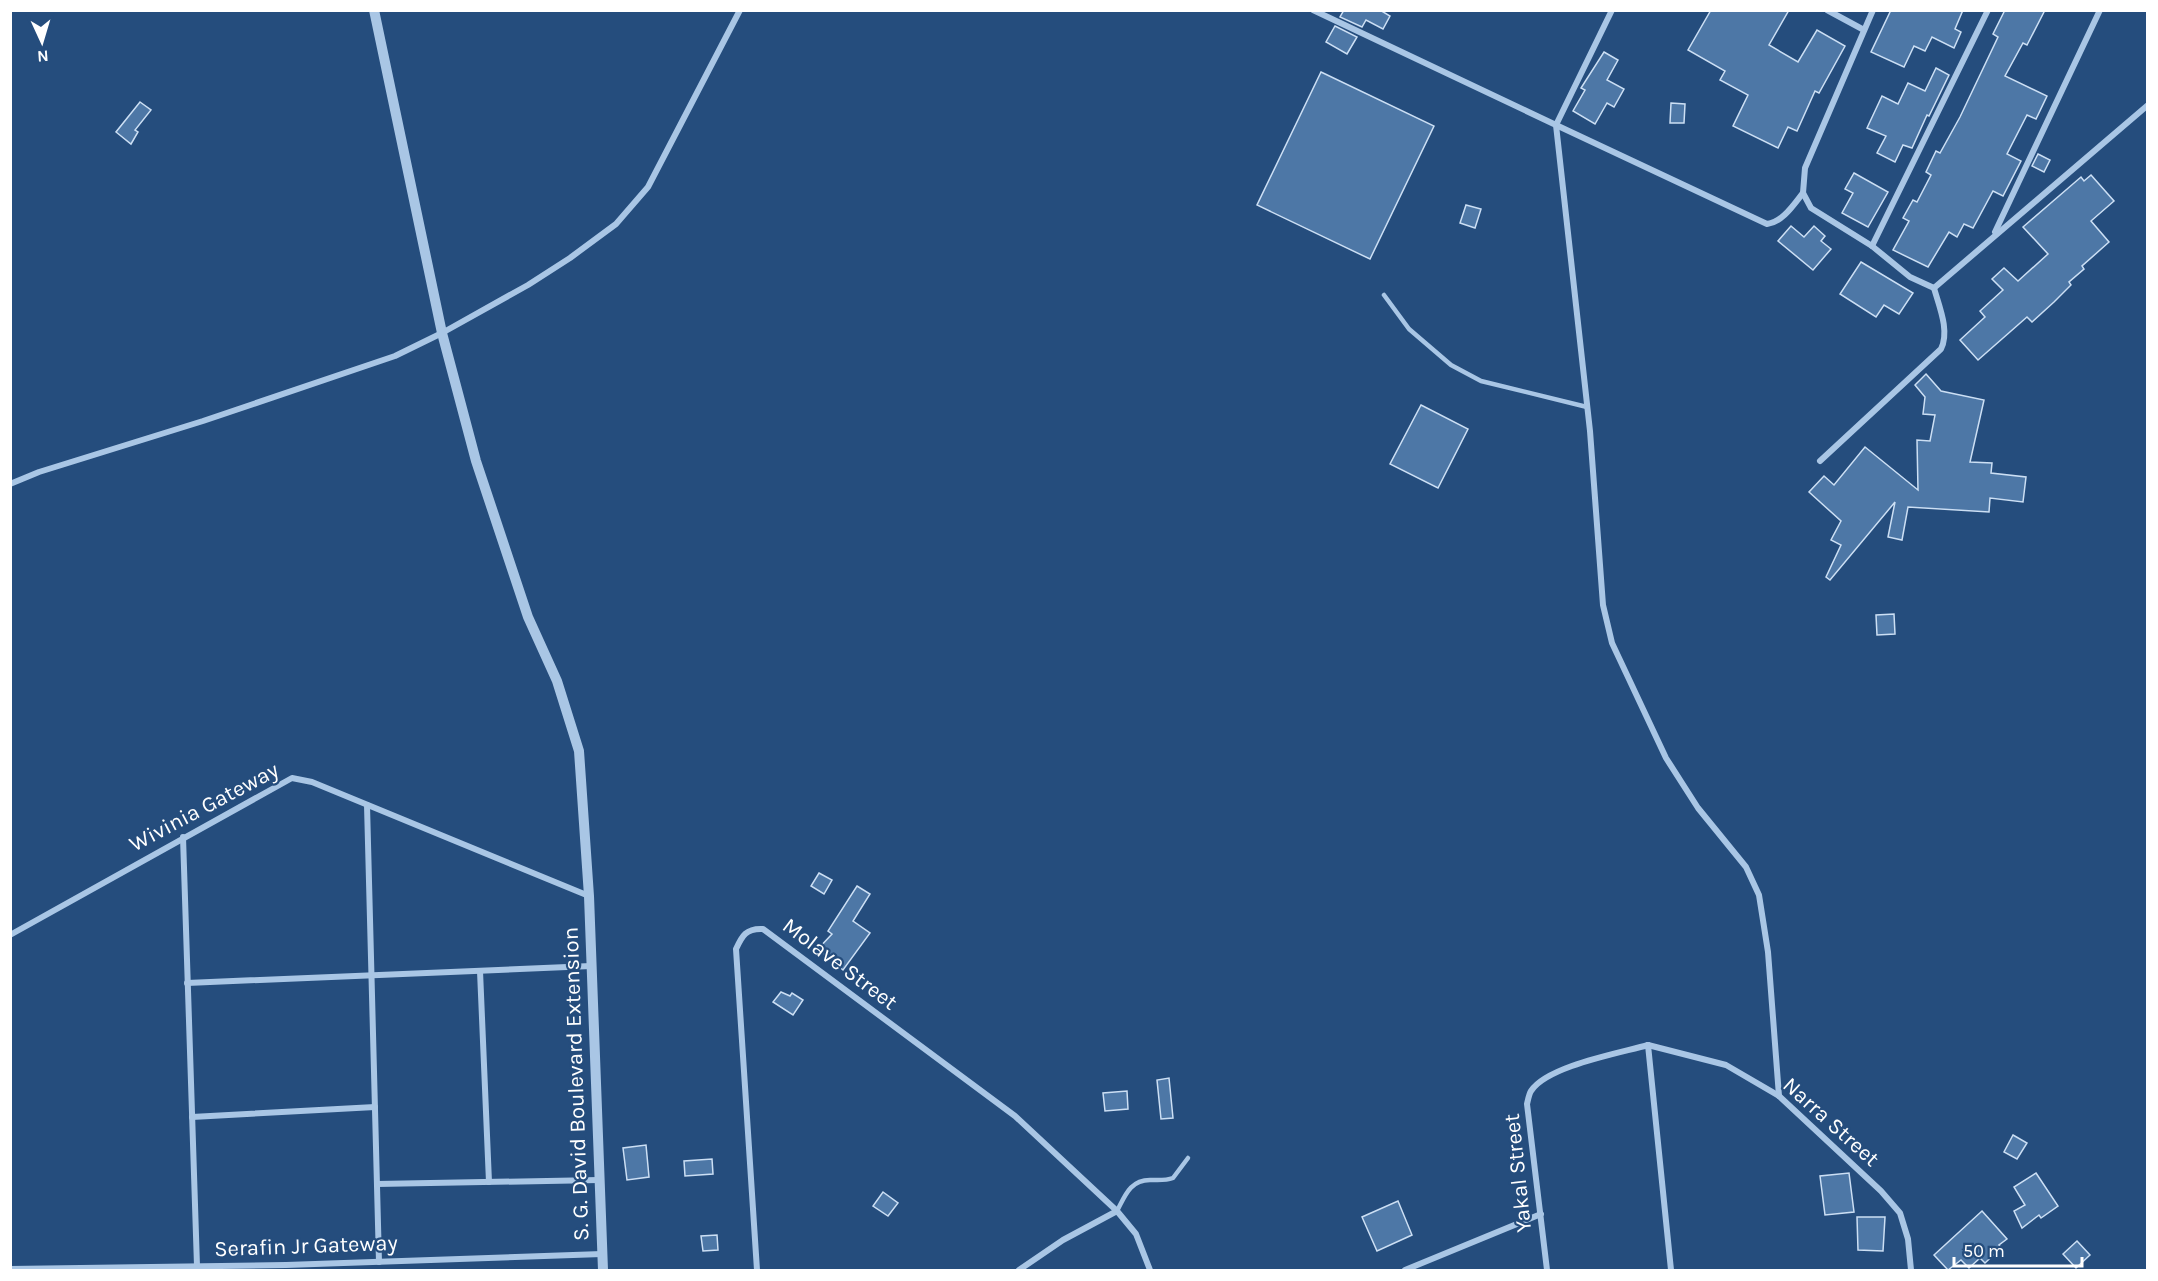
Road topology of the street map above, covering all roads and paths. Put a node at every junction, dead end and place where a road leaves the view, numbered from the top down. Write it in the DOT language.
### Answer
graph roads {
  1 [pos="374,10"];
  2 [pos="740,10"];
  3 [pos="1313,10"];
  4 [pos="1612,10"];
  5 [pos="1827,10"];
  6 [pos="1873,10"];
  7 [pos="1988,10"];
  8 [pos="2100,10"];
  9 [pos="1864,30"];
  10 [pos="2148,105"];
  11 [pos="1556,125"];
  12 [pos="1803,193"];
  13 [pos="1994,236"];
  14 [pos="1872,246"];
  15 [pos="1934,288"];
  16 [pos="1384,295"];
  17 [pos="442,333"];
  18 [pos="1587,407"];
  19 [pos="1820,461"];
  20 [pos="10,483"];
  21 [pos="367,805"];
  22 [pos="183,837"];
  23 [pos="588,896"];
  24 [pos="10,935"];
  25 [pos="591,966"];
  26 [pos="480,971"];
  27 [pos="372,976"];
  28 [pos="187,983"];
  29 [pos="1648,1045"];
  30 [pos="1779,1096"];
  31 [pos="375,1107"];
  32 [pos="192,1117"];
  33 [pos="1188,1158"];
  34 [pos="600,1180"];
  35 [pos="489,1182"];
  36 [pos="377,1184"];
  37 [pos="1117,1211"];
  38 [pos="1541,1214"];
  39 [pos="603,1254"];
  40 [pos="379,1262"];
  41 [pos="197,1266"];
  42 [pos="286,1268"];
  43 [pos="10,1269"];
  44 [pos="603,1270"];
  45 [pos="757,1270"];
  46 [pos="1019,1270"];
  47 [pos="1150,1270"];
  48 [pos="1405,1270"];
  49 [pos="1547,1270"];
  50 [pos="1671,1270"];
  51 [pos="1911,1270"];
  1 -- 17 [label="street, S. G. David Boulevard Extension"];
  2 -- 17 [label="street"];
  3 -- 11 [label="street"];
  4 -- 11 [label="street"];
  5 -- 9 [label="street"];
  6 -- 9 [label="street"];
  7 -- 14 [label="street"];
  8 -- 13 [label="street"];
  9 -- 12 [label="street"];
  10 -- 13 [label="street"];
  11 -- 12 [label="street"];
  11 -- 18 [label="street"];
  12 -- 14 [label="street"];
  13 -- 15 [label="street"];
  14 -- 15 [label="street"];
  15 -- 19 [label="street"];
  16 -- 18 [label="lane"];
  17 -- 20 [label="street"];
  17 -- 23 [label="street, S. G. David Boulevard Extension"];
  18 -- 30 [label="street"];
  21 -- 22 [label="street, Wivinia Gateway"];
  21 -- 23 [label="street, Wivinia Gateway"];
  21 -- 27 [label="street"];
  22 -- 24 [label="street, Wivinia Gateway"];
  22 -- 28 [label="street"];
  23 -- 25 [label="street, S. G. David Boulevard Extension"];
  25 -- 26 [label="street"];
  25 -- 34 [label="street, S. G. David Boulevard Extension"];
  26 -- 27 [label="street"];
  26 -- 35 [label="street"];
  27 -- 28 [label="street"];
  27 -- 31 [label="street"];
  28 -- 32 [label="street"];
  29 -- 30 [label="street, Narra Street"];
  29 -- 38 [label="street, Yakal Street"];
  29 -- 50 [label="street"];
  30 -- 51 [label="street, Narra Street"];
  31 -- 32 [label="street"];
  31 -- 36 [label="street"];
  32 -- 41 [label="street"];
  33 -- 37 [label="lane"];
  34 -- 35 [label="street"];
  34 -- 39 [label="street, S. G. David Boulevard Extension"];
  35 -- 36 [label="street"];
  36 -- 40 [label="street"];
  37 -- 45 [label="street, Molave Street"];
  37 -- 46 [label="street"];
  37 -- 47 [label="street, Molave Street"];
  38 -- 48 [label="street"];
  38 -- 49 [label="street, Yakal Street"];
  39 -- 40 [label="street, Serafin Jr Gateway"];
  39 -- 44 [label="street, S. G. David Boulevard Extension"];
  40 -- 42 [label="street, Serafin Jr Gateway"];
  41 -- 42 [label="street, Serafin Jr Gateway"];
  41 -- 43 [label="street, Serafin Jr Gateway"];
}
